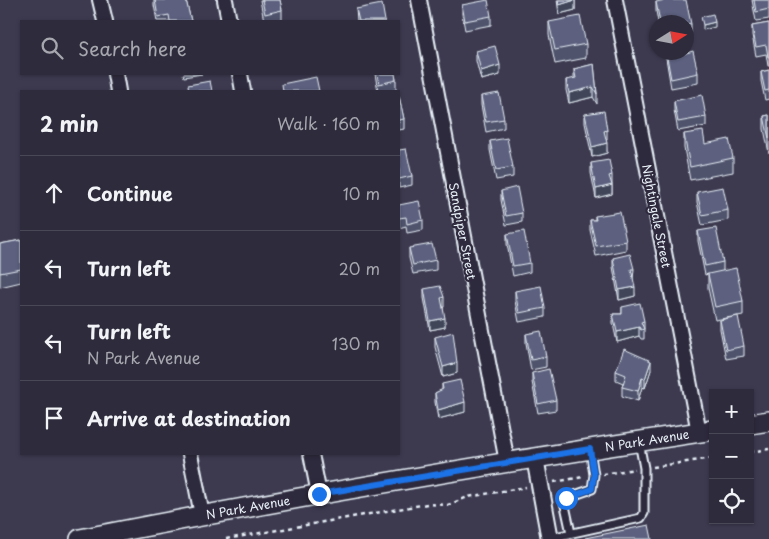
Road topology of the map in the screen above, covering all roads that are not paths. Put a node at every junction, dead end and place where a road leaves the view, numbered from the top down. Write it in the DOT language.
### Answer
graph roads {
  1 [pos="100,0"];
  2 [pos="225,0"];
  3 [pos="419,0"];
  4 [pos="616,0"];
  5 [pos="104,20"];
  6 [pos="229,20"];
  7 [pos="115,75"];
  8 [pos="240,75"];
  9 [pos="118,90"];
  10 [pos="243,90"];
  11 [pos="769,421"];
  12 [pos="754,423"];
  13 [pos="706,431"];
  14 [pos="638,441"];
  15 [pos="590,449"];
  16 [pos="190,455"];
  17 [pos="311,455"];
  18 [pos="535,458"];
  19 [pos="507,462"];
  20 [pos="319,494"];
  21 [pos="202,515"];
  22 [pos="571,533"];
  23 [pos="80,539"];
  24 [pos="550,539"];
  1 -- 5 [label="street"];
  2 -- 6 [label="street"];
  3 -- 19 [label="street, Sandpiper Street"];
  4 -- 13 [label="street, Nightingale Street"];
  7 -- 9 [label="street"];
  8 -- 10 [label="street"];
  11 -- 12 [label="main road"];
  13 -- 14 [label="main road, N Park Avenue"];
  14 -- 15 [label="main road, N Park Avenue"];
  14 -- 22 [label="lane"];
  15 -- 18 [label="main road, N Park Avenue"];
  15 -- 22 [label="lane"];
  16 -- 21 [label="street"];
  17 -- 20 [label="street"];
  18 -- 19 [label="main road, N Park Avenue"];
  18 -- 24 [label="street"];
  19 -- 20 [label="main road, N Park Avenue"];
  20 -- 21 [label="main road, N Park Avenue"];
  21 -- 23 [label="main road, N Park Avenue"];
  22 -- 24 [label="lane"];
}
